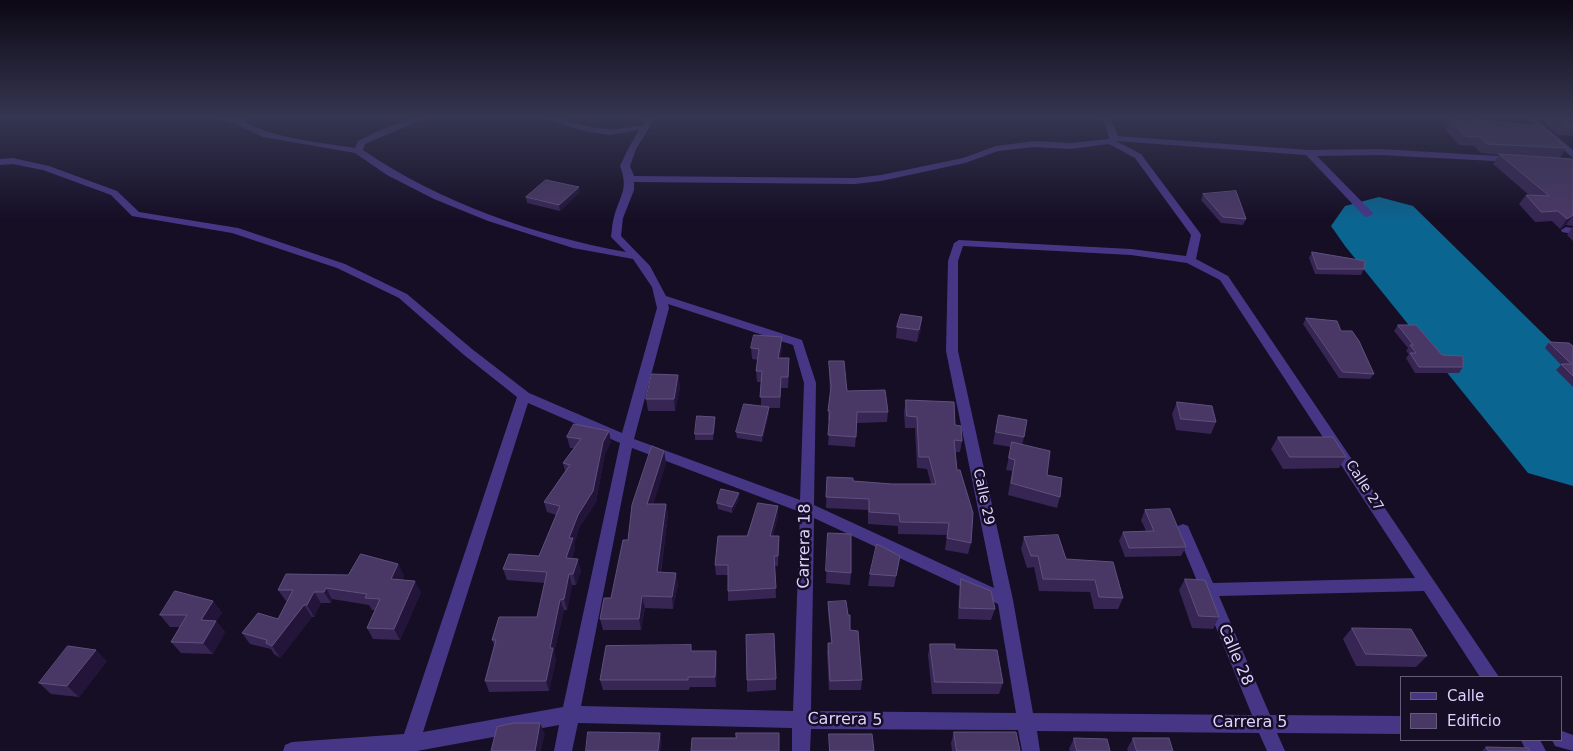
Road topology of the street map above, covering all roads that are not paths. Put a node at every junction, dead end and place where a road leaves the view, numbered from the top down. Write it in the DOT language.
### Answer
graph roads {
  1 [pos="360,152"];
  2 [pos="631,152"];
  3 [pos="986,152"];
  4 [pos="1132,152"];
  5 [pos="1295,152"];
  6 [pos="1377,152"];
  7 [pos="1381,152"];
  8 [pos="1309,153"];
  9 [pos="1525,160"];
  10 [pos="0,162"];
  11 [pos="630,179"];
  12 [pos="1368,214"];
  13 [pos="637,257"];
  14 [pos="1190,260"];
  15 [pos="662,298"];
  16 [pos="524,396"];
  17 [pos="627,441"];
  18 [pos="806,508"];
  19 [pos="1183,530"];
  20 [pos="1428,584"];
  21 [pos="1208,590"];
  22 [pos="1005,600"];
  23 [pos="1489,676"];
  24 [pos="571,714"];
  25 [pos="801,720"];
  26 [pos="1024,722"];
  27 [pos="1264,724"];
  28 [pos="1400,724"];
  29 [pos="408,747"];
  30 [pos="292,751"];
  31 [pos="563,751"];
  32 [pos="801,751"];
  33 [pos="1031,751"];
  34 [pos="1276,751"];
  1 -- 13 [label="street"];
  2 -- 11 [label="street"];
  3 -- 11 [label="street"];
  4 -- 14 [label="street"];
  5 -- 8 [label="street"];
  6 -- 8 [label="street"];
  7 -- 9 [label="street"];
  8 -- 12 [label="street"];
  10 -- 16 [label="street"];
  11 -- 13 [label="street"];
  13 -- 15 [label="street"];
  14 -- 20 [label="street, Calle 27"];
  14 -- 22 [label="street, Calle 29"];
  15 -- 17 [label="street"];
  15 -- 18 [label="street, Carrera 18"];
  16 -- 17 [label="street"];
  16 -- 29 [label="street"];
  17 -- 18 [label="street"];
  17 -- 24 [label="street"];
  18 -- 22 [label="street"];
  18 -- 25 [label="street, Carrera 18"];
  19 -- 21 [label="street, Calle 28"];
  20 -- 21 [label="street"];
  20 -- 23 [label="street, Calle 27"];
  21 -- 27 [label="street, Calle 28"];
  22 -- 26 [label="street, Calle 29"];
  24 -- 25 [label="street, Carrera 5"];
  24 -- 29 [label="street, Carrera 5"];
  24 -- 31 [label="street"];
  25 -- 26 [label="street, Carrera 5"];
  25 -- 32 [label="street, Carrera 18"];
  26 -- 27 [label="street, Carrera 5"];
  26 -- 33 [label="street, Calle 29"];
  27 -- 28 [label="street, Carrera 5"];
  27 -- 34 [label="street, Calle 28"];
  29 -- 30 [label="street, Carrera 5"];
}
